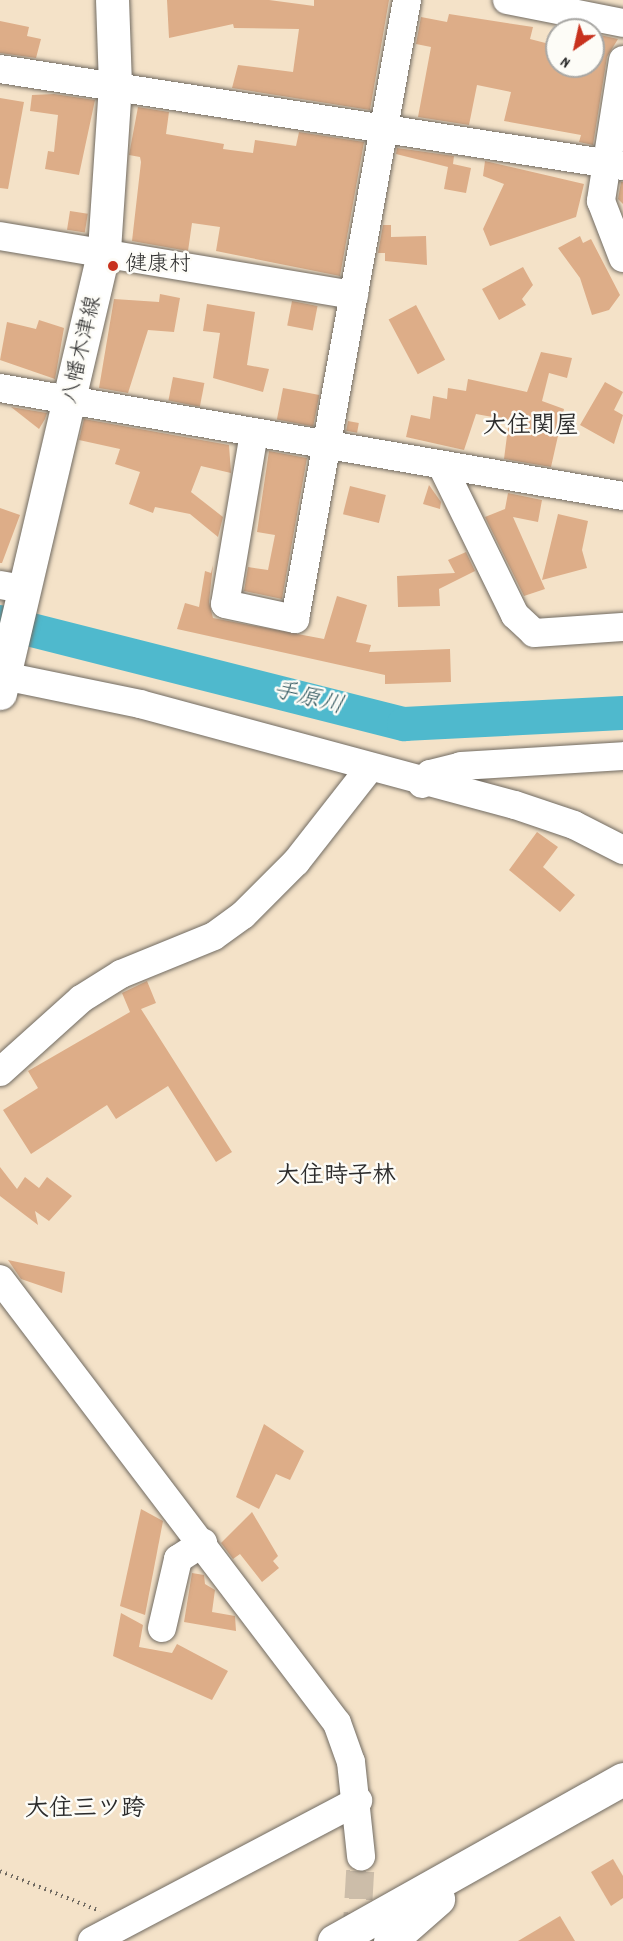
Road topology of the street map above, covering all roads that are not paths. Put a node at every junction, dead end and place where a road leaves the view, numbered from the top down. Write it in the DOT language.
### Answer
graph roads {
  1 [pos="112,0"];
  2 [pos="407,0"];
  3 [pos="507,0"];
  4 [pos="554,5"];
  5 [pos="623,23"];
  6 [pos="623,60"];
  7 [pos="0,69"];
  8 [pos="115,85"];
  9 [pos="381,129"];
  10 [pos="614,164"];
  11 [pos="0,236"];
  12 [pos="104,250"];
  13 [pos="623,258"];
  14 [pos="354,295"];
  15 [pos="0,388"];
  16 [pos="73,400"];
  17 [pos="254,434"];
  18 [pos="330,445"];
  19 [pos="442,466"];
  20 [pos="623,496"];
  21 [pos="14,591"];
  22 [pos="623,627"];
  23 [pos="3,675"];
  24 [pos="623,756"];
  25 [pos="369,769"];
  26 [pos="422,784"];
  27 [pos="623,850"];
  28 [pos="0,1072"];
  29 [pos="0,1279"];
  30 [pos="203,1543"];
  31 [pos="162,1628"];
  32 [pos="623,1779"];
  33 [pos="357,1801"];
  34 [pos="549,1823"];
  35 [pos="361,1856"];
  36 [pos="453,1886"];
  37 [pos="92,1941"];
  38 [pos="334,1941"];
  39 [pos="363,1941"];
  40 [pos="390,1941"];
  1 -- 8 [label="main road, 八幡木津線"];
  2 -- 9 [label="street"];
  3 -- 4 [label="street"];
  4 -- 5 [label="street"];
  6 -- 10 [label="street"];
  7 -- 8 [label="street"];
  8 -- 9 [label="street"];
  8 -- 12 [label="main road, 八幡木津線"];
  9 -- 10 [label="street"];
  9 -- 14 [label="street"];
  10 -- 13 [label="street"];
  11 -- 12 [label="street"];
  12 -- 14 [label="street"];
  12 -- 16 [label="main road, 八幡木津線"];
  14 -- 18 [label="street"];
  15 -- 16 [label="street"];
  16 -- 17 [label="street"];
  16 -- 21 [label="main road, 八幡木津線"];
  17 -- 18 [label="street"];
  17 -- 18 [label="street"];
  18 -- 19 [label="street"];
  19 -- 20 [label="street"];
  19 -- 22 [label="street"];
  21 -- 23 [label="main road, 八幡木津線"];
  23 -- 25 [label="street"];
  24 -- 26 [label="street"];
  25 -- 26 [label="street"];
  25 -- 28 [label="street"];
  26 -- 27 [label="street"];
  29 -- 30 [label="street"];
  30 -- 31 [label="street"];
  30 -- 33 [label="street"];
  32 -- 34 [label="main road"];
  33 -- 35 [label="street"];
  33 -- 37 [label="street"];
  34 -- 36 [label="main road"];
  34 -- 38 [label="main road"];
  36 -- 39 [label="main road"];
  36 -- 40 [label="main road"];
}
